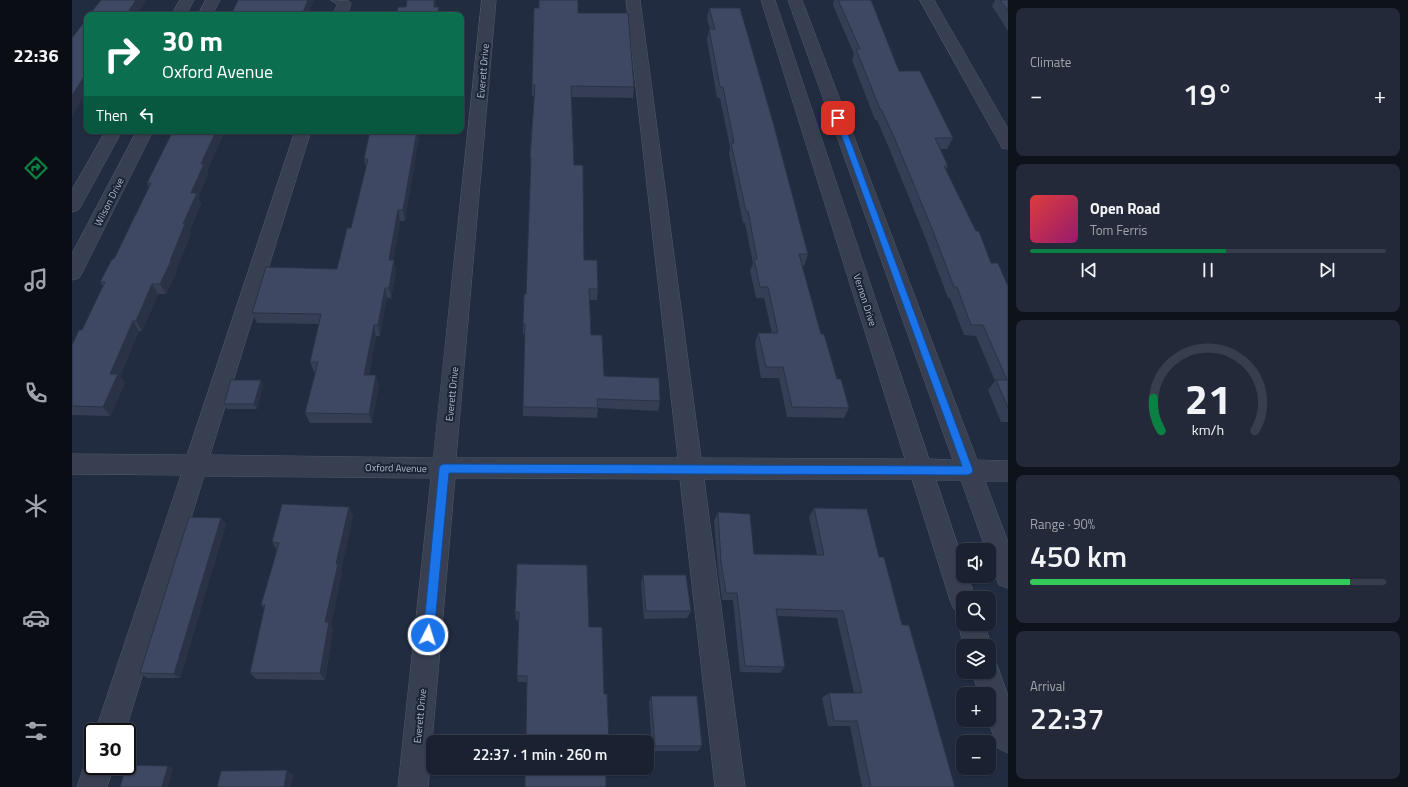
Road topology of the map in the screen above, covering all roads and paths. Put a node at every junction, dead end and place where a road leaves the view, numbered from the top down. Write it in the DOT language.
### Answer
graph roads {
  1 [pos="187,0"];
  2 [pos="213,0"];
  3 [pos="338,0"];
  4 [pos="489,0"];
  5 [pos="633,0"];
  6 [pos="768,0"];
  7 [pos="795,0"];
  8 [pos="927,0"];
  9 [pos="181,12"];
  10 [pos="207,12"];
  11 [pos="341,12"];
  12 [pos="112,134"];
  13 [pos="144,134"];
  14 [pos="302,134"];
  15 [pos="1008,144"];
  16 [pos="72,206"];
  17 [pos="72,273"];
  18 [pos="72,464"];
  19 [pos="197,465"];
  20 [pos="444,468"];
  21 [pos="690,469"];
  22 [pos="920,469"];
  23 [pos="968,470"];
  24 [pos="1008,471"];
  25 [pos="1008,576"];
  26 [pos="960,591"];
  27 [pos="988,679"];
  28 [pos="113,723"];
  29 [pos="1008,738"];
  30 [pos="96,775"];
  31 [pos="92,787"];
  32 [pos="414,787"];
  33 [pos="730,787"];
  1 -- 9 [label="street"];
  2 -- 10 [label="street"];
  3 -- 11 [label="street"];
  4 -- 20 [label="street, Everett Drive"];
  5 -- 21 [label="street"];
  6 -- 22 [label="street, Vernon Drive"];
  7 -- 23 [label="street"];
  8 -- 15 [label="street"];
  12 -- 16 [label="street"];
  13 -- 17 [label="street, Wilson Drive"];
  14 -- 19 [label="street"];
  18 -- 19 [label="street, Oxford Avenue"];
  19 -- 20 [label="street, Oxford Avenue"];
  19 -- 28 [label="street"];
  20 -- 21 [label="street, Oxford Avenue"];
  20 -- 32 [label="street, Everett Drive"];
  21 -- 22 [label="street, Oxford Avenue"];
  21 -- 33 [label="street"];
  22 -- 23 [label="street, Oxford Avenue"];
  22 -- 26 [label="street, Vernon Drive"];
  23 -- 24 [label="street, Oxford Avenue"];
  23 -- 25 [label="street"];
  27 -- 29 [label="street"];
  30 -- 31 [label="street"];
}
